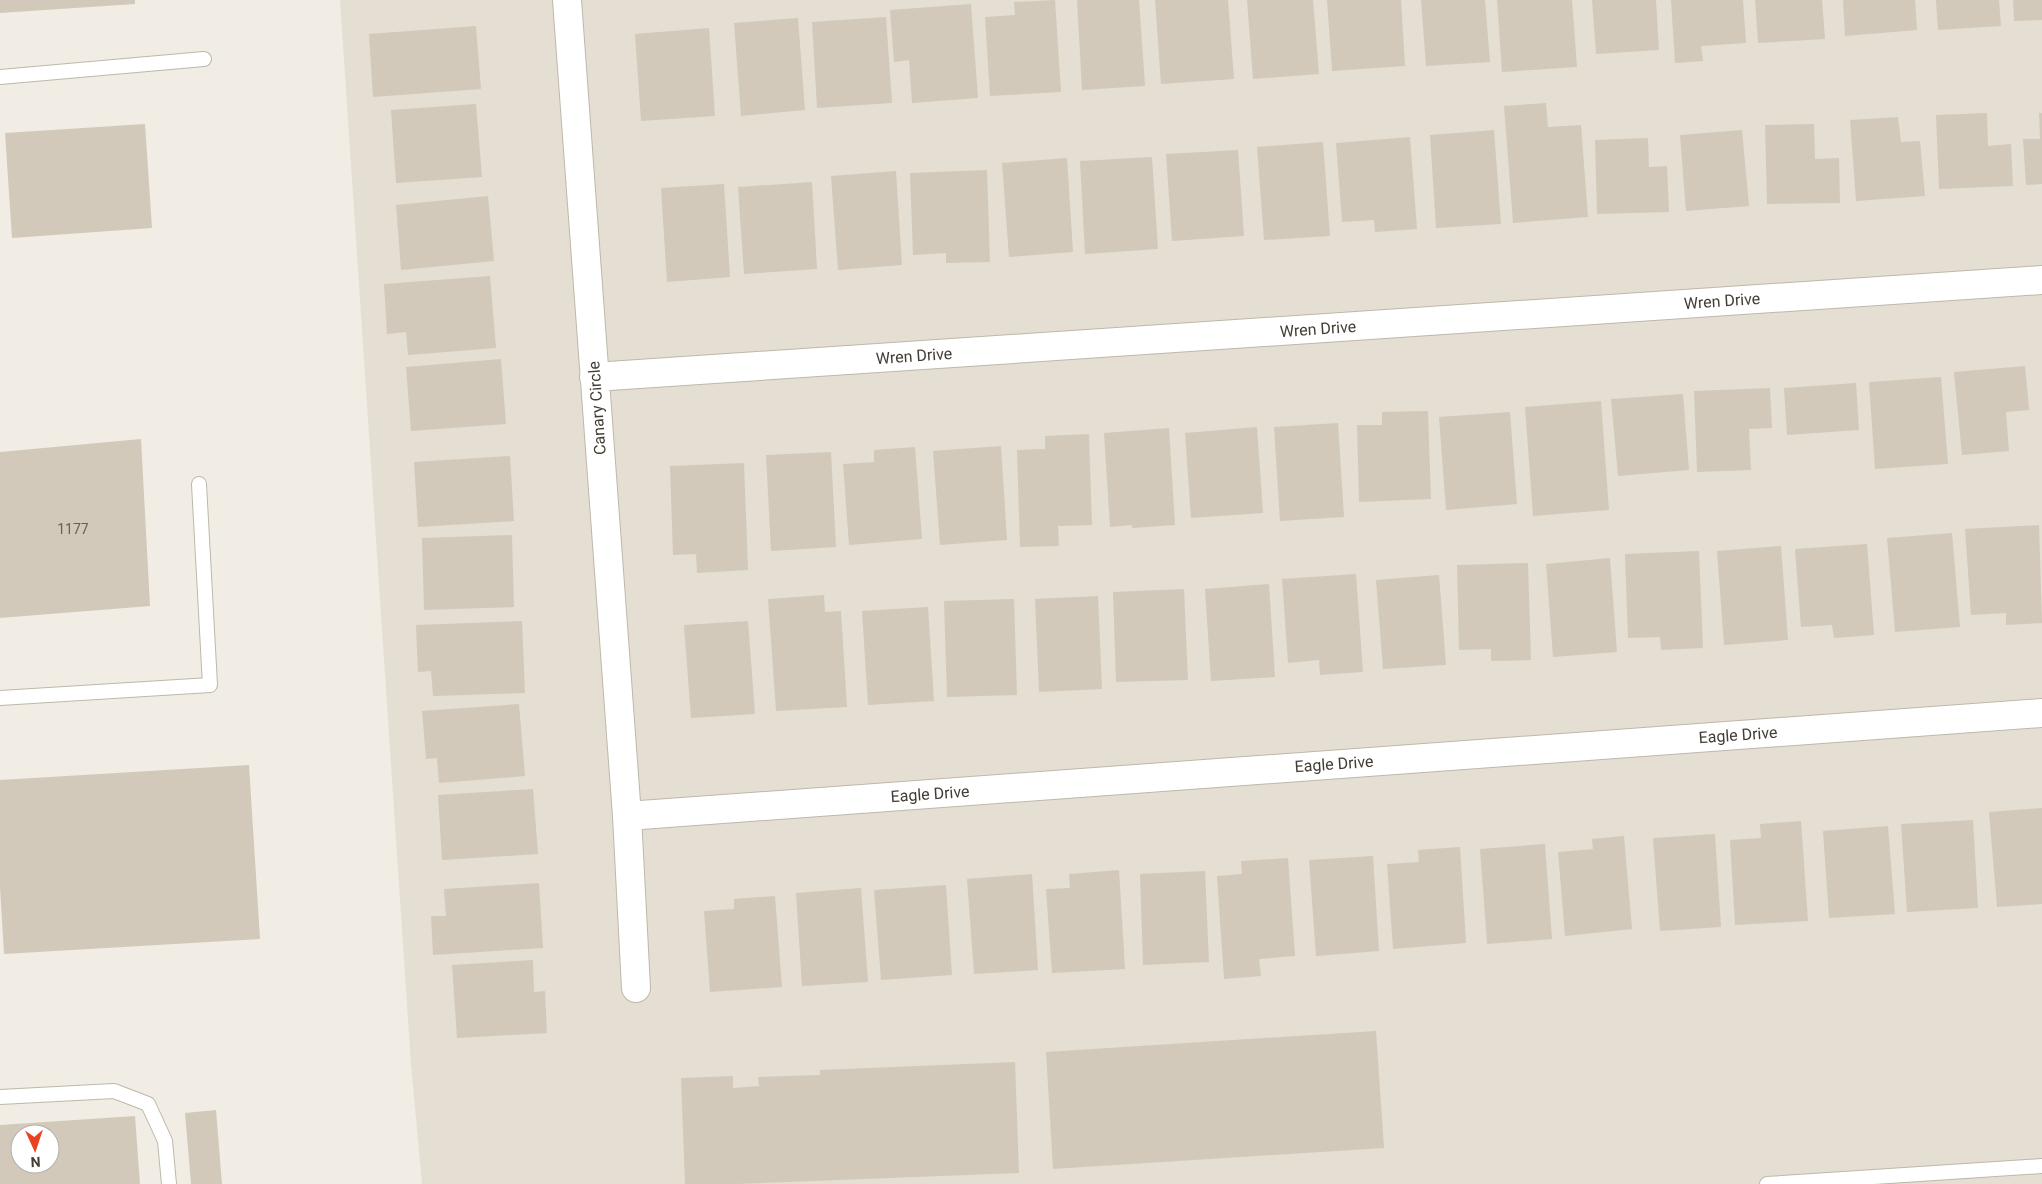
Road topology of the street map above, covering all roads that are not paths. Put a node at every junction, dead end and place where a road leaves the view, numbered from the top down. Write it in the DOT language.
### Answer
graph roads {
  1 [pos="567,0"];
  2 [pos="204,59"];
  3 [pos="0,77"];
  4 [pos="2042,280"];
  5 [pos="594,377"];
  6 [pos="199,484"];
  7 [pos="0,698"];
  8 [pos="2042,713"];
  9 [pos="627,816"];
  10 [pos="636,988"];
  11 [pos="0,1097"];
  12 [pos="2042,1166"];
  13 [pos="169,1184"];
  14 [pos="1767,1184"];
  1 -- 5 [label="street, Canary Circle"];
  2 -- 3 [label="lane"];
  4 -- 5 [label="street, Wren Drive"];
  5 -- 9 [label="street, Canary Circle"];
  6 -- 7 [label="lane"];
  8 -- 9 [label="street, Eagle Drive"];
  9 -- 10 [label="street, Canary Circle"];
  11 -- 13 [label="lane"];
  12 -- 14 [label="lane"];
}
